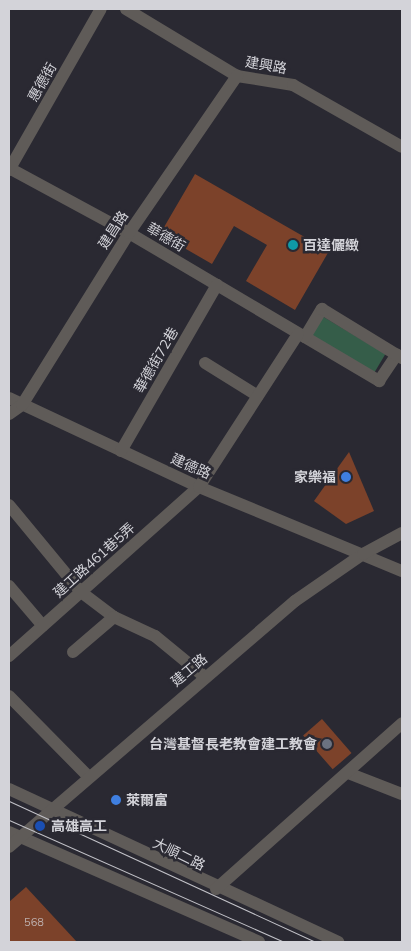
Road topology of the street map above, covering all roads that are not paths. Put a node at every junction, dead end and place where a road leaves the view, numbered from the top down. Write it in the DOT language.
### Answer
graph roads {
  1 [pos="101,9"];
  2 [pos="126,9"];
  3 [pos="237,76"];
  4 [pos="402,147"];
  5 [pos="9,169"];
  6 [pos="129,233"];
  7 [pos="217,285"];
  8 [pos="301,336"];
  9 [pos="399,356"];
  10 [pos="204,363"];
  11 [pos="258,396"];
  12 [pos="9,398"];
  13 [pos="22,405"];
  14 [pos="9,414"];
  15 [pos="121,451"];
  16 [pos="200,487"];
  17 [pos="9,504"];
  18 [pos="402,533"];
  19 [pos="363,554"];
  20 [pos="402,571"];
  21 [pos="9,586"];
  22 [pos="81,592"];
  23 [pos="114,618"];
  24 [pos="43,626"];
  25 [pos="73,652"];
  26 [pos="9,656"];
  27 [pos="205,677"];
  28 [pos="9,696"];
  29 [pos="402,723"];
  30 [pos="348,772"];
  31 [pos="88,776"];
  32 [pos="9,789"];
  33 [pos="402,794"];
  34 [pos="49,811"];
  35 [pos="14,834"];
  36 [pos="9,847"];
  37 [pos="216,889"];
  38 [pos="259,942"];
  39 [pos="338,942"];
  1 -- 5 [label="street, 惠德街"];
  2 -- 3 [label="street, 建興路"];
  3 -- 4 [label="street, 建興路"];
  3 -- 6 [label="street, 建昌路"];
  5 -- 6 [label="street, 華德街"];
  6 -- 7 [label="street, 華德街"];
  6 -- 13 [label="street, 建昌路"];
  7 -- 8 [label="street, 華德街"];
  7 -- 15 [label="street, 華德街72巷"];
  8 -- 9 [label="street, 華德街"];
  8 -- 9 [label="street, 華德街"];
  8 -- 11 [label="street, 建工路461巷5弄"];
  10 -- 11 [label="street"];
  11 -- 16 [label="street, 建工路461巷5弄"];
  12 -- 13 [label="street, 建德路"];
  13 -- 14 [label="street"];
  13 -- 15 [label="street, 建德路"];
  15 -- 16 [label="street, 建德路"];
  16 -- 19 [label="street, 建德路"];
  16 -- 22 [label="street, 建工路461巷5弄"];
  17 -- 22 [label="street"];
  18 -- 19 [label="street, 建工路"];
  19 -- 20 [label="street, 建德路"];
  19 -- 27 [label="street, 建工路"];
  21 -- 24 [label="street"];
  22 -- 23 [label="street"];
  22 -- 24 [label="street, 建工路461巷5弄"];
  23 -- 25 [label="street"];
  23 -- 27 [label="street"];
  24 -- 26 [label="street, 建工路461巷5弄"];
  27 -- 31 [label="street, 建工路"];
  28 -- 31 [label="street"];
  29 -- 30 [label="street"];
  30 -- 33 [label="street"];
  30 -- 37 [label="street"];
  31 -- 34 [label="street, 建工路"];
  32 -- 34 [label="street, 大順二路"];
  34 -- 35 [label="street, 建工路"];
  34 -- 37 [label="street, 大順二路"];
  35 -- 36 [label="street, 建工路"];
  35 -- 38 [label="street"];
  37 -- 39 [label="street, 大順二路"];
}
